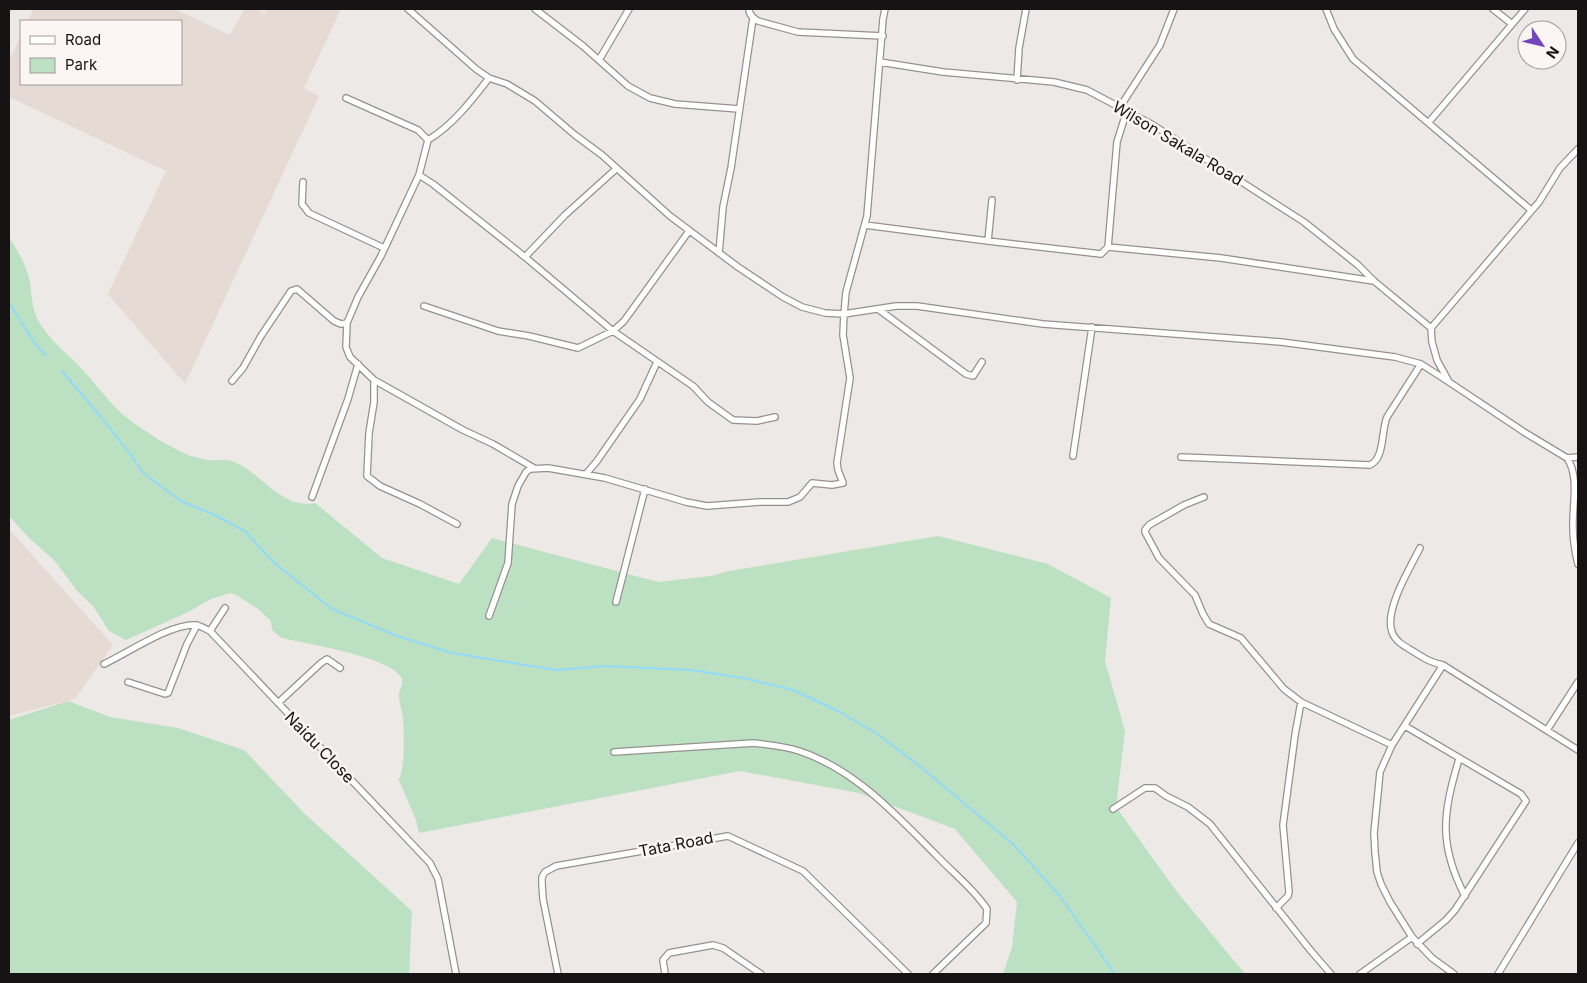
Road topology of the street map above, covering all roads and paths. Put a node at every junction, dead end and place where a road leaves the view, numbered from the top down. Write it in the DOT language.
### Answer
graph roads {
  1 [pos="408,9"];
  2 [pos="535,9"];
  3 [pos="629,9"];
  4 [pos="749,9"];
  5 [pos="885,9"];
  6 [pos="1026,9"];
  7 [pos="1174,9"];
  8 [pos="1326,9"];
  9 [pos="1494,9"];
  10 [pos="1525,9"];
  11 [pos="753,18"];
  12 [pos="1512,24"];
  13 [pos="883,36"];
  14 [pos="599,60"];
  15 [pos="880,62"];
  16 [pos="489,78"];
  17 [pos="1017,80"];
  18 [pos="346,98"];
  19 [pos="1120,107"];
  20 [pos="739,109"];
  21 [pos="1127,110"];
  22 [pos="1430,122"];
  23 [pos="428,140"];
  24 [pos="1578,149"];
  25 [pos="616,169"];
  26 [pos="419,175"];
  27 [pos="303,182"];
  28 [pos="992,200"];
  29 [pos="1531,210"];
  30 [pos="865,224"];
  31 [pos="689,231"];
  32 [pos="988,241"];
  33 [pos="1108,247"];
  34 [pos="384,248"];
  35 [pos="719,253"];
  36 [pos="525,257"];
  37 [pos="1374,281"];
  38 [pos="424,306"];
  39 [pos="878,308"];
  40 [pos="844,314"];
  41 [pos="347,323"];
  42 [pos="1092,327"];
  43 [pos="1431,328"];
  44 [pos="612,331"];
  45 [pos="657,362"];
  46 [pos="982,362"];
  47 [pos="358,364"];
  48 [pos="1421,364"];
  49 [pos="374,380"];
  50 [pos="232,381"];
  51 [pos="1448,382"];
  52 [pos="775,417"];
  53 [pos="1073,456"];
  54 [pos="1181,457"];
  55 [pos="1578,457"];
  56 [pos="1567,458"];
  57 [pos="534,468"];
  58 [pos="586,474"];
  59 [pos="645,489"];
  60 [pos="312,497"];
  61 [pos="1204,497"];
  62 [pos="458,524"];
  63 [pos="1420,548"];
  64 [pos="1578,564"];
  65 [pos="616,602"];
  66 [pos="225,608"];
  67 [pos="489,616"];
  68 [pos="197,625"];
  69 [pos="210,631"];
  70 [pos="104,664"];
  71 [pos="1443,665"];
  72 [pos="340,668"];
  73 [pos="128,682"];
  74 [pos="1578,682"];
  75 [pos="1301,702"];
  76 [pos="278,703"];
  77 [pos="1405,726"];
  78 [pos="1547,730"];
  79 [pos="1392,746"];
  80 [pos="1578,750"];
  81 [pos="614,752"];
  82 [pos="1458,758"];
  83 [pos="1113,809"];
  84 [pos="1578,843"];
  85 [pos="1465,896"];
  86 [pos="1276,908"];
  87 [pos="1412,937"];
  88 [pos="1417,944"];
  89 [pos="456,974"];
  90 [pos="558,974"];
  91 [pos="665,974"];
  92 [pos="761,974"];
  93 [pos="908,974"];
  94 [pos="933,974"];
  95 [pos="1331,974"];
  96 [pos="1360,974"];
  97 [pos="1454,974"];
  98 [pos="1498,974"];
  1 -- 16 [label="street"];
  2 -- 14 [label="street"];
  3 -- 14 [label="street"];
  4 -- 11 [label="street"];
  5 -- 13 [label="street"];
  6 -- 17 [label="street"];
  7 -- 19 [label="street"];
  8 -- 22 [label="street"];
  9 -- 12 [label="street"];
  10 -- 12 [label="street"];
  11 -- 13 [label="street"];
  11 -- 20 [label="street"];
  12 -- 22 [label="street"];
  13 -- 15 [label="street"];
  14 -- 20 [label="street"];
  15 -- 17 [label="street, Wilson Sakala Road"];
  15 -- 30 [label="street"];
  16 -- 23 [label="street"];
  16 -- 25 [label="street"];
  17 -- 19 [label="street, Wilson Sakala Road"];
  18 -- 23 [label="street"];
  19 -- 21 [label="street, Wilson Sakala Road"];
  20 -- 35 [label="street"];
  21 -- 33 [label="street"];
  21 -- 37 [label="street, Wilson Sakala Road"];
  22 -- 29 [label="street"];
  23 -- 26 [label="street"];
  24 -- 29 [label="street"];
  25 -- 31 [label="street"];
  25 -- 36 [label="street"];
  26 -- 34 [label="street"];
  26 -- 36 [label="street"];
  27 -- 34 [label="street"];
  28 -- 32 [label="street"];
  29 -- 43 [label="street"];
  30 -- 32 [label="street"];
  30 -- 40 [label="street"];
  31 -- 35 [label="street"];
  31 -- 44 [label="street"];
  32 -- 33 [label="street"];
  33 -- 37 [label="street"];
  34 -- 41 [label="street"];
  35 -- 40 [label="street"];
  36 -- 44 [label="street"];
  37 -- 43 [label="street, Wilson Sakala Road"];
  38 -- 44 [label="street"];
  39 -- 40 [label="street"];
  39 -- 42 [label="street"];
  39 -- 46 [label="street"];
  40 -- 59 [label="street"];
  41 -- 47 [label="street"];
  41 -- 50 [label="street"];
  42 -- 48 [label="street"];
  42 -- 53 [label="street"];
  43 -- 51 [label="street"];
  44 -- 45 [label="street"];
  45 -- 52 [label="street"];
  45 -- 58 [label="street"];
  47 -- 49 [label="street"];
  47 -- 60 [label="street"];
  48 -- 51 [label="street"];
  48 -- 54 [label="street"];
  49 -- 57 [label="street"];
  49 -- 62 [label="street"];
  51 -- 56 [label="street"];
  55 -- 56 [label="street"];
  56 -- 64 [label="street"];
  57 -- 58 [label="street"];
  57 -- 67 [label="street"];
  58 -- 59 [label="street"];
  59 -- 65 [label="street"];
  61 -- 75 [label="street"];
  63 -- 71 [label="street"];
  66 -- 69 [label="street"];
  68 -- 69 [label="street, Naidu Close"];
  68 -- 70 [label="street"];
  68 -- 73 [label="street"];
  69 -- 76 [label="street, Naidu Close"];
  71 -- 77 [label="street"];
  71 -- 78 [label="street"];
  72 -- 76 [label="street"];
  74 -- 78 [label="street"];
  75 -- 79 [label="street"];
  75 -- 86 [label="street"];
  76 -- 89 [label="street, Naidu Close"];
  77 -- 79 [label="street"];
  77 -- 82 [label="street"];
  78 -- 80 [label="street"];
  79 -- 87 [label="street"];
  81 -- 94 [label="street"];
  82 -- 85 [label="street"];
  82 -- 85 [label="street"];
  83 -- 86 [label="street"];
  84 -- 98 [label="street"];
  85 -- 88 [label="street"];
  86 -- 95 [label="street"];
  87 -- 88 [label="street"];
  87 -- 96 [label="street"];
  88 -- 97 [label="street"];
  90 -- 93 [label="street, Tata Road"];
  91 -- 92 [label="street"];
}
